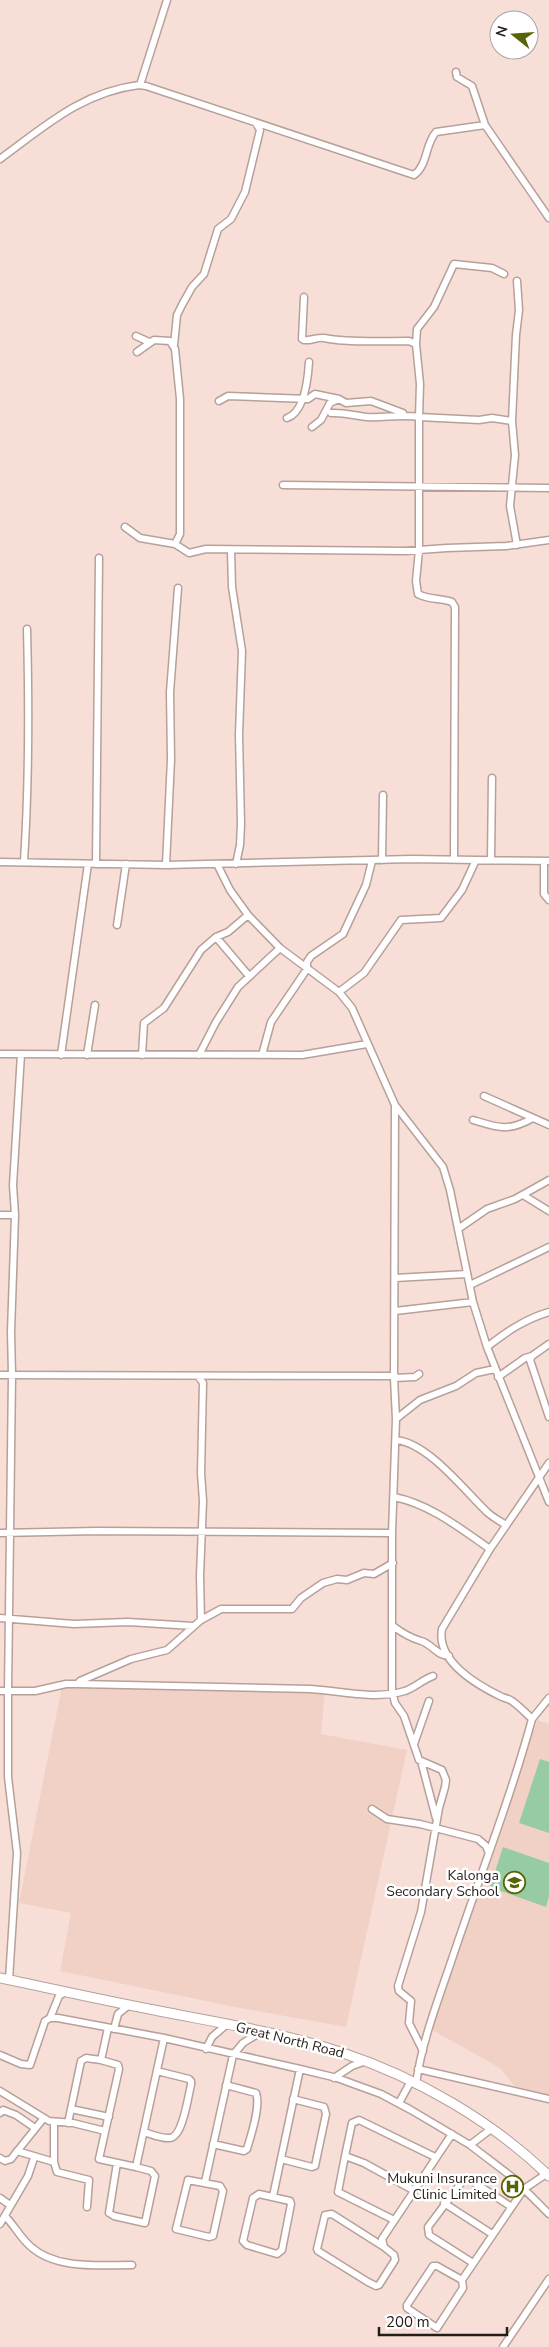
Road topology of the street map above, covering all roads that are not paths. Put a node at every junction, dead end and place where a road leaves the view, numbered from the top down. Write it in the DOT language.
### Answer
graph roads {
  1 [pos="167,0"];
  2 [pos="456,72"];
  3 [pos="140,85"];
  4 [pos="256,123"];
  5 [pos="485,126"];
  6 [pos="0,160"];
  7 [pos="549,218"];
  8 [pos="504,274"];
  9 [pos="517,281"];
  10 [pos="304,297"];
  11 [pos="136,336"];
  12 [pos="149,342"];
  13 [pos="416,344"];
  14 [pos="174,345"];
  15 [pos="137,352"];
  16 [pos="309,362"];
  17 [pos="302,399"];
  18 [pos="339,400"];
  19 [pos="219,401"];
  20 [pos="331,413"];
  21 [pos="409,415"];
  22 [pos="419,417"];
  23 [pos="287,418"];
  24 [pos="512,421"];
  25 [pos="312,427"];
  26 [pos="283,484"];
  27 [pos="419,487"];
  28 [pos="512,487"];
  29 [pos="549,488"];
  30 [pos="125,527"];
  31 [pos="549,540"];
  32 [pos="174,544"];
  33 [pos="518,545"];
  34 [pos="419,550"];
  35 [pos="231,551"];
  36 [pos="99,558"];
  37 [pos="178,588"];
  38 [pos="27,629"];
  39 [pos="492,778"];
  40 [pos="383,795"];
  41 [pos="382,860"];
  42 [pos="454,860"];
  43 [pos="476,860"];
  44 [pos="491,860"];
  45 [pos="24,861"];
  46 [pos="372,861"];
  47 [pos="546,861"];
  48 [pos="0,862"];
  49 [pos="88,864"];
  50 [pos="96,864"];
  51 [pos="126,864"];
  52 [pos="217,864"];
  53 [pos="236,864"];
  54 [pos="166,865"];
  55 [pos="549,900"];
  56 [pos="248,915"];
  57 [pos="117,925"];
  58 [pos="216,937"];
  59 [pos="280,948"];
  60 [pos="307,969"];
  61 [pos="249,976"];
  62 [pos="339,992"];
  63 [pos="95,1005"];
  64 [pos="367,1044"];
  65 [pos="0,1054"];
  66 [pos="21,1054"];
  67 [pos="61,1055"];
  68 [pos="87,1055"];
  69 [pos="142,1055"];
  70 [pos="199,1055"];
  71 [pos="262,1055"];
  72 [pos="484,1096"];
  73 [pos="395,1105"];
  74 [pos="533,1118"];
  75 [pos="473,1120"];
  76 [pos="549,1125"];
  77 [pos="549,1180"];
  78 [pos="523,1195"];
  79 [pos="549,1211"];
  80 [pos="0,1215"];
  81 [pos="15,1215"];
  82 [pos="458,1229"];
  83 [pos="549,1247"];
  84 [pos="467,1274"];
  85 [pos="395,1278"];
  86 [pos="470,1286"];
  87 [pos="473,1302"];
  88 [pos="395,1311"];
  89 [pos="549,1312"];
  90 [pos="549,1344"];
  91 [pos="487,1347"];
  92 [pos="532,1356"];
  93 [pos="495,1369"];
  94 [pos="419,1374"];
  95 [pos="0,1375"];
  96 [pos="12,1375"];
  97 [pos="202,1377"];
  98 [pos="394,1377"];
  99 [pos="498,1377"];
  100 [pos="549,1417"];
  101 [pos="396,1419"];
  102 [pos="396,1440"];
  103 [pos="549,1464"];
  104 [pos="539,1478"];
  105 [pos="394,1497"];
  106 [pos="549,1502"];
  107 [pos="506,1525"];
  108 [pos="0,1533"];
  109 [pos="201,1533"];
  110 [pos="392,1533"];
  111 [pos="9,1534"];
  112 [pos="490,1548"];
  113 [pos="392,1563"];
  114 [pos="0,1618"];
  115 [pos="8,1618"];
  116 [pos="201,1620"];
  117 [pos="193,1626"];
  118 [pos="393,1626"];
  119 [pos="0,1656"];
  120 [pos="9,1656"];
  121 [pos="449,1656"];
  122 [pos="433,1676"];
  123 [pos="78,1684"];
  124 [pos="0,1691"];
  125 [pos="8,1691"];
  126 [pos="393,1692"];
  127 [pos="549,1698"];
  128 [pos="430,1701"];
  129 [pos="532,1719"];
  130 [pos="413,1745"];
  131 [pos="421,1761"];
  132 [pos="372,1809"];
  133 [pos="436,1825"];
  134 [pos="488,1851"];
  135 [pos="4,1979"];
  136 [pos="65,1992"];
  137 [pos="129,2005"];
  138 [pos="50,2018"];
  139 [pos="226,2025"];
  140 [pos="111,2029"];
  141 [pos="261,2032"];
  142 [pos="164,2038"];
  143 [pos="206,2049"];
  144 [pos="423,2051"];
  145 [pos="0,2054"];
  146 [pos="233,2055"];
  147 [pos="102,2060"];
  148 [pos="366,2061"];
  149 [pos="300,2069"];
  150 [pos="418,2069"];
  151 [pos="156,2071"];
  152 [pos="334,2078"];
  153 [pos="413,2082"];
  154 [pos="226,2085"];
  155 [pos="0,2091"];
  156 [pos="293,2099"];
  157 [pos="549,2100"];
  158 [pos="398,2103"];
  159 [pos="72,2108"];
  160 [pos="0,2112"];
  161 [pos="109,2117"];
  162 [pos="43,2119"];
  163 [pos="54,2122"];
  164 [pos="68,2123"];
  165 [pos="35,2128"];
  166 [pos="491,2129"];
  167 [pos="105,2131"];
  168 [pos="144,2132"];
  169 [pos="452,2134"];
  170 [pos="213,2144"];
  171 [pos="470,2145"];
  172 [pos="17,2151"];
  173 [pos="345,2156"];
  174 [pos="435,2157"];
  175 [pos="0,2158"];
  176 [pos="34,2158"];
  177 [pos="281,2159"];
  178 [pos="54,2162"];
  179 [pos="117,2163"];
  180 [pos="136,2168"];
  181 [pos="548,2174"];
  182 [pos="205,2182"];
  183 [pos="524,2189"];
  184 [pos="413,2190"];
  185 [pos="273,2196"];
  186 [pos="0,2198"];
  187 [pos="444,2203"];
  188 [pos="10,2205"];
  189 [pos="510,2206"];
  190 [pos="88,2207"];
  191 [pos="549,2214"];
  192 [pos="5,2216"];
  193 [pos="394,2220"];
  194 [pos="0,2224"];
  195 [pos="492,2234"];
  196 [pos="384,2247"];
  197 [pos="473,2263"];
  198 [pos="132,2265"];
  199 [pos="549,2279"];
  200 [pos="462,2280"];
  201 [pos="504,2347"];
  1 -- 3 [label="street"];
  2 -- 5 [label="street"];
  3 -- 4 [label="street"];
  3 -- 6 [label="street"];
  4 -- 5 [label="street"];
  4 -- 14 [label="street"];
  5 -- 7 [label="street"];
  8 -- 13 [label="street"];
  9 -- 24 [label="street"];
  10 -- 13 [label="street"];
  11 -- 12 [label="street"];
  12 -- 14 [label="street"];
  12 -- 15 [label="street"];
  13 -- 22 [label="street"];
  14 -- 32 [label="street"];
  16 -- 17 [label="street"];
  17 -- 18 [label="street"];
  17 -- 19 [label="street"];
  17 -- 23 [label="street"];
  18 -- 21 [label="street"];
  18 -- 25 [label="street"];
  20 -- 21 [label="street"];
  21 -- 22 [label="street"];
  22 -- 24 [label="street"];
  22 -- 27 [label="street"];
  24 -- 28 [label="street"];
  26 -- 27 [label="street"];
  27 -- 28 [label="street"];
  27 -- 34 [label="street"];
  28 -- 29 [label="street"];
  28 -- 33 [label="street"];
  30 -- 32 [label="street"];
  31 -- 33 [label="street"];
  32 -- 35 [label="street"];
  33 -- 34 [label="street"];
  34 -- 35 [label="street"];
  34 -- 42 [label="street"];
  35 -- 53 [label="street"];
  36 -- 50 [label="street"];
  37 -- 54 [label="street"];
  38 -- 45 [label="street"];
  39 -- 44 [label="street"];
  40 -- 41 [label="street"];
  41 -- 42 [label="street"];
  41 -- 46 [label="street"];
  42 -- 43 [label="street"];
  43 -- 44 [label="street"];
  43 -- 62 [label="street"];
  44 -- 47 [label="street"];
  45 -- 48 [label="street"];
  45 -- 49 [label="street"];
  46 -- 53 [label="street"];
  46 -- 60 [label="street"];
  47 -- 55 [label="street"];
  49 -- 50 [label="street"];
  49 -- 67 [label="street"];
  50 -- 51 [label="street"];
  51 -- 54 [label="street"];
  51 -- 57 [label="street"];
  52 -- 53 [label="street"];
  52 -- 54 [label="street"];
  52 -- 56 [label="street"];
  56 -- 58 [label="street"];
  56 -- 59 [label="street"];
  58 -- 61 [label="street"];
  58 -- 69 [label="street"];
  59 -- 60 [label="street"];
  59 -- 61 [label="street"];
  60 -- 62 [label="street"];
  60 -- 71 [label="street"];
  61 -- 70 [label="street"];
  62 -- 64 [label="street"];
  63 -- 68 [label="street"];
  64 -- 71 [label="street"];
  64 -- 73 [label="street"];
  65 -- 66 [label="street"];
  66 -- 67 [label="street"];
  66 -- 81 [label="street"];
  67 -- 68 [label="street"];
  68 -- 69 [label="street"];
  69 -- 70 [label="street"];
  70 -- 71 [label="street"];
  72 -- 74 [label="street"];
  73 -- 82 [label="street"];
  73 -- 85 [label="street"];
  74 -- 75 [label="street"];
  74 -- 76 [label="street"];
  77 -- 78 [label="street"];
  78 -- 79 [label="street"];
  78 -- 82 [label="street"];
  80 -- 81 [label="street"];
  81 -- 96 [label="street"];
  82 -- 84 [label="street"];
  83 -- 86 [label="street"];
  84 -- 85 [label="street"];
  84 -- 86 [label="street"];
  85 -- 88 [label="street"];
  86 -- 87 [label="street"];
  87 -- 88 [label="street"];
  87 -- 91 [label="street"];
  88 -- 98 [label="street"];
  89 -- 91 [label="street"];
  90 -- 92 [label="street"];
  91 -- 93 [label="street"];
  92 -- 99 [label="street"];
  92 -- 100 [label="street"];
  93 -- 99 [label="street"];
  93 -- 101 [label="street"];
  94 -- 98 [label="street"];
  95 -- 96 [label="street"];
  96 -- 97 [label="street"];
  96 -- 111 [label="street"];
  97 -- 98 [label="street"];
  97 -- 109 [label="street"];
  98 -- 101 [label="street"];
  99 -- 104 [label="street"];
  101 -- 102 [label="street"];
  102 -- 105 [label="street"];
  102 -- 107 [label="street"];
  103 -- 104 [label="street"];
  104 -- 106 [label="street"];
  104 -- 107 [label="street"];
  105 -- 110 [label="street"];
  105 -- 112 [label="street"];
  107 -- 112 [label="street"];
  108 -- 111 [label="street"];
  109 -- 110 [label="street"];
  109 -- 111 [label="street"];
  109 -- 116 [label="street"];
  110 -- 113 [label="street"];
  111 -- 115 [label="street"];
  112 -- 121 [label="street"];
  113 -- 116 [label="street"];
  113 -- 118 [label="street"];
  114 -- 115 [label="street"];
  115 -- 117 [label="street"];
  115 -- 120 [label="street"];
  116 -- 117 [label="street"];
  117 -- 123 [label="street"];
  118 -- 121 [label="street"];
  118 -- 126 [label="street"];
  119 -- 120 [label="street"];
  120 -- 125 [label="street"];
  121 -- 129 [label="street"];
  122 -- 126 [label="street"];
  123 -- 125 [label="street"];
  123 -- 126 [label="street"];
  124 -- 125 [label="street"];
  125 -- 135 [label="street"];
  126 -- 130 [label="street"];
  127 -- 129 [label="street"];
  128 -- 130 [label="street"];
  129 -- 134 [label="street"];
  130 -- 131 [label="street"];
  131 -- 133 [label="street"];
  131 -- 133 [label="street"];
  132 -- 133 [label="street"];
  133 -- 134 [label="street"];
  133 -- 144 [label="street"];
  134 -- 144 [label="street"];
  135 -- 136 [label="highway, Great North Road"];
  136 -- 137 [label="highway, Great North Road"];
  136 -- 138 [label="street"];
  137 -- 139 [label="highway, Great North Road"];
  137 -- 140 [label="street"];
  138 -- 140 [label="street"];
  138 -- 145 [label="street"];
  139 -- 141 [label="highway, Great North Road"];
  139 -- 143 [label="street"];
  140 -- 142 [label="street"];
  140 -- 147 [label="street"];
  141 -- 146 [label="street"];
  141 -- 148 [label="highway, Great North Road"];
  142 -- 143 [label="street"];
  142 -- 151 [label="street"];
  143 -- 146 [label="street"];
  144 -- 150 [label="street"];
  146 -- 149 [label="street"];
  146 -- 154 [label="street"];
  147 -- 159 [label="street"];
  147 -- 161 [label="street"];
  148 -- 152 [label="street"];
  148 -- 153 [label="highway, Great North Road"];
  149 -- 152 [label="street"];
  149 -- 156 [label="street"];
  150 -- 153 [label="street"];
  150 -- 157 [label="street"];
  151 -- 168 [label="street"];
  151 -- 168 [label="street"];
  152 -- 158 [label="street"];
  153 -- 158 [label="street"];
  153 -- 166 [label="highway, Great North Road"];
  154 -- 170 [label="street"];
  154 -- 170 [label="street"];
  155 -- 162 [label="street"];
  156 -- 177 [label="street"];
  156 -- 177 [label="street"];
  158 -- 169 [label="street"];
  159 -- 161 [label="street"];
  159 -- 164 [label="street"];
  160 -- 165 [label="street"];
  161 -- 167 [label="street"];
  162 -- 163 [label="street"];
  162 -- 165 [label="street"];
  163 -- 164 [label="street"];
  163 -- 178 [label="street"];
  164 -- 167 [label="street"];
  165 -- 172 [label="street"];
  166 -- 171 [label="street"];
  166 -- 181 [label="highway, Great North Road"];
  167 -- 179 [label="street"];
  168 -- 180 [label="street"];
  169 -- 171 [label="street"];
  169 -- 174 [label="street"];
  170 -- 182 [label="street"];
  171 -- 183 [label="street"];
  172 -- 175 [label="street"];
  172 -- 176 [label="street"];
  173 -- 174 [label="street"];
  173 -- 184 [label="street"];
  173 -- 193 [label="street"];
  174 -- 184 [label="street"];
  176 -- 178 [label="street"];
  176 -- 188 [label="street"];
  177 -- 185 [label="street"];
  178 -- 190 [label="street"];
  179 -- 180 [label="street"];
  179 -- 180 [label="street"];
  181 -- 183 [label="street"];
  182 -- 182 [label="street"];
  183 -- 189 [label="street"];
  183 -- 191 [label="street"];
  184 -- 193 [label="street"];
  185 -- 185 [label="street"];
  186 -- 188 [label="street"];
  187 -- 189 [label="street"];
  187 -- 195 [label="street"];
  187 -- 197 [label="street"];
  188 -- 192 [label="street"];
  189 -- 195 [label="street"];
  192 -- 194 [label="street"];
  192 -- 198 [label="street"];
  193 -- 196 [label="street"];
  195 -- 197 [label="street"];
  196 -- 196 [label="street"];
  197 -- 200 [label="street"];
  199 -- 201 [label="street"];
  200 -- 200 [label="street"];
}
